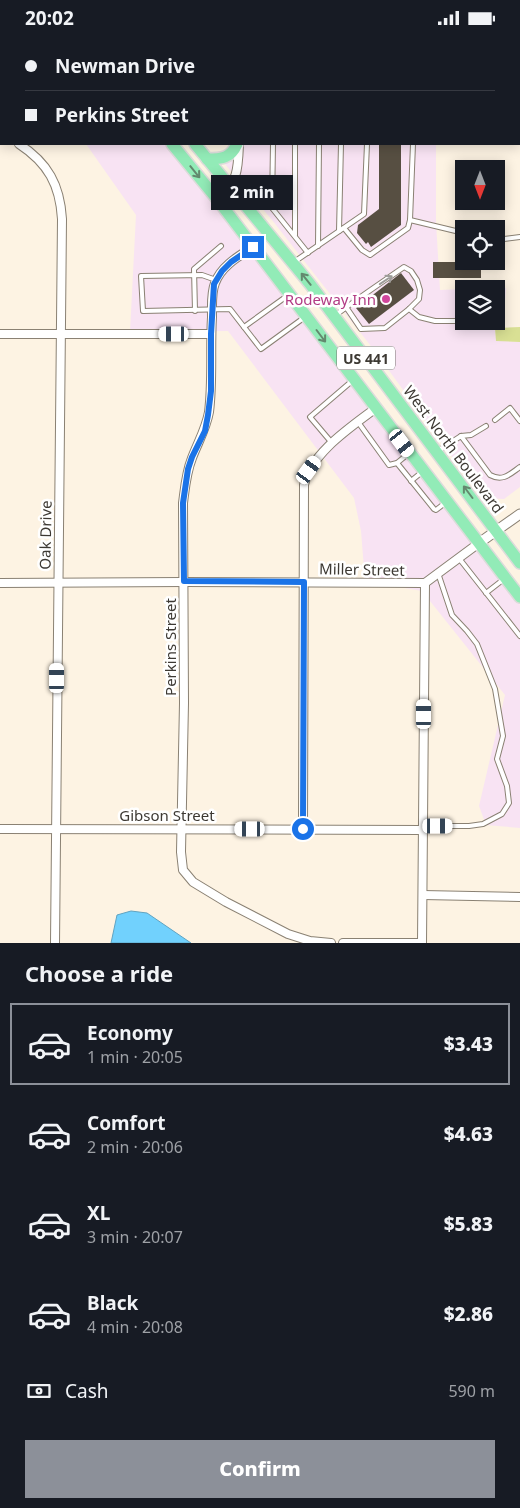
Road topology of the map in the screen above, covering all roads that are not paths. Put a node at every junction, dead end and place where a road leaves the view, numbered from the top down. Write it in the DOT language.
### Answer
graph roads {
  1 [pos="20,145"];
  2 [pos="173,145"];
  3 [pos="196,145"];
  4 [pos="237,145"];
  5 [pos="238,145"];
  6 [pos="273,145"];
  7 [pos="295,145"];
  8 [pos="319,145"];
  9 [pos="341,145"];
  10 [pos="367,145"];
  11 [pos="413,145"];
  12 [pos="207,159"];
  13 [pos="230,188"];
  14 [pos="217,199"];
  15 [pos="410,220"];
  16 [pos="344,228"];
  17 [pos="339,231"];
  18 [pos="455,231"];
  19 [pos="295,235"];
  20 [pos="520,237"];
  21 [pos="505,238"];
  22 [pos="318,246"];
  23 [pos="221,247"];
  24 [pos="253,247"];
  25 [pos="308,253"];
  26 [pos="293,263"];
  27 [pos="194,275"];
  28 [pos="216,280"];
  29 [pos="289,294"];
  30 [pos="346,307"];
  31 [pos="409,309"];
  32 [pos="194,311"];
  33 [pos="212,311"];
  34 [pos="334,316"];
  35 [pos="306,317"];
  36 [pos="455,321"];
  37 [pos="244,327"];
  38 [pos="361,329"];
  39 [pos="61,333"];
  40 [pos="0,334"];
  41 [pos="211,334"];
  42 [pos="348,335"];
  43 [pos="354,380"];
  44 [pos="376,408"];
  45 [pos="495,420"];
  46 [pos="520,421"];
  47 [pos="358,422"];
  48 [pos="486,426"];
  49 [pos="461,436"];
  50 [pos="332,443"];
  51 [pos="437,452"];
  52 [pos="410,453"];
  53 [pos="397,463"];
  54 [pos="520,467"];
  55 [pos="424,471"];
  56 [pos="411,481"];
  57 [pos="447,501"];
  58 [pos="520,514"];
  59 [pos="497,531"];
  60 [pos="479,543"];
  61 [pos="458,557"];
  62 [pos="520,563"];
  63 [pos="438,573"];
  64 [pos="506,578"];
  65 [pos="184,581"];
  66 [pos="304,582"];
  67 [pos="0,583"];
  68 [pos="58,583"];
  69 [pos="424,583"];
  70 [pos="486,593"];
  71 [pos="520,597"];
  72 [pos="520,637"];
  73 [pos="423,828"];
  74 [pos="0,829"];
  75 [pos="56,829"];
  76 [pos="180,829"];
  77 [pos="303,829"];
  78 [pos="422,895"];
  79 [pos="520,897"];
  80 [pos="55,943"];
  81 [pos="331,943"];
  82 [pos="343,943"];
  83 [pos="422,943"];
  1 -- 39 [label="street, Oak Drive"];
  2 -- 14 [label="main road, US 441, one-way"];
  3 -- 12 [label="main road, West North Boulevard / US 441"];
  4 -- 12 [label="main road"];
  5 -- 13 [label="street"];
  6 -- 19 [label="lane"];
  7 -- 19 [label="lane"];
  8 -- 22 [label="lane"];
  9 -- 17 [label="lane"];
  10 -- 16 [label="lane"];
  11 -- 15 [label="lane"];
  12 -- 13 [label="main road, West North Boulevard / US 441"];
  13 -- 14 [label="street"];
  13 -- 26 [label="main road, West North Boulevard / US 441"];
  14 -- 24 [label="main road, US 441"];
  15 -- 16 [label="lane"];
  15 -- 18 [label="lane"];
  16 -- 17 [label="lane"];
  17 -- 22 [label="lane"];
  19 -- 25 [label="lane"];
  20 -- 21 [label="lane"];
  22 -- 25 [label="lane"];
  23 -- 27 [label="lane"];
  24 -- 28 [label="street"];
  24 -- 29 [label="main road, US 441"];
  25 -- 26 [label="lane"];
  34 -- 26 [label="main road, West North Boulevard / US 441, one-way"];
  27 -- 28 [label="lane"];
  27 -- 32 [label="lane"];
  27 -- 32 [label="lane"];
  28 -- 33 [label="street, Perkins Street"];
  29 -- 35 [label="main road, US 441"];
  29 -- 37 [label="lane"];
  30 -- 31 [label="lane, one-way"];
  30 -- 34 [label="lane"];
  30 -- 38 [label="lane"];
  31 -- 36 [label="lane"];
  31 -- 38 [label="lane"];
  32 -- 33 [label="lane"];
  33 -- 37 [label="lane"];
  33 -- 41 [label="street, Perkins Street"];
  34 -- 42 [label="main road, West North Boulevard / US 441"];
  35 -- 37 [label="lane"];
  35 -- 43 [label="main road, US 441, one-way"];
  38 -- 42 [label="lane"];
  39 -- 40 [label="street"];
  39 -- 41 [label="street"];
  39 -- 68 [label="street, Oak Drive"];
  41 -- 65 [label="street, Perkins Street"];
  42 -- 51 [label="main road, West North Boulevard / US 441"];
  43 -- 44 [label="main road, US 441"];
  43 -- 50 [label="lane"];
  44 -- 47 [label="street"];
  44 -- 52 [label="main road, US 441"];
  45 -- 46 [label="lane"];
  47 -- 50 [label="street"];
  47 -- 53 [label="lane"];
  48 -- 49 [label="lane"];
  49 -- 51 [label="lane"];
  49 -- 54 [label="lane"];
  50 -- 66 [label="street"];
  59 -- 51 [label="main road, West North Boulevard / US 441, one-way"];
  52 -- 53 [label="lane"];
  52 -- 55 [label="main road, US 441"];
  53 -- 56 [label="lane"];
  55 -- 56 [label="lane"];
  55 -- 57 [label="main road, US 441"];
  56 -- 57 [label="lane"];
  57 -- 60 [label="main road, US 441"];
  58 -- 59 [label="street, Miller Street"];
  59 -- 60 [label="street, Miller Street"];
  59 -- 62 [label="main road, West North Boulevard / US 441"];
  60 -- 61 [label="street, Miller Street"];
  60 -- 64 [label="main road, US 441"];
  61 -- 63 [label="street, Miller Street"];
  61 -- 70 [label="lane"];
  63 -- 69 [label="street, Miller Street"];
  63 -- 73 [label="lane"];
  64 -- 70 [label="lane"];
  64 -- 71 [label="main road, US 441"];
  65 -- 66 [label="street, Miller Street"];
  65 -- 68 [label="street, Miller Street"];
  65 -- 76 [label="street, Perkins Street"];
  66 -- 69 [label="street, Miller Street"];
  66 -- 77 [label="street"];
  67 -- 68 [label="street, Miller Street"];
  68 -- 75 [label="street, Oak Drive"];
  69 -- 73 [label="street"];
  70 -- 72 [label="lane"];
  73 -- 77 [label="street, Gibson Street"];
  73 -- 78 [label="street"];
  74 -- 75 [label="street, Gibson Street"];
  75 -- 76 [label="street, Gibson Street"];
  75 -- 80 [label="street, Oak Drive"];
  76 -- 77 [label="street, Gibson Street"];
  76 -- 81 [label="street, Perkins Street"];
  78 -- 79 [label="street"];
  78 -- 83 [label="street"];
  82 -- 83 [label="street"];
}
